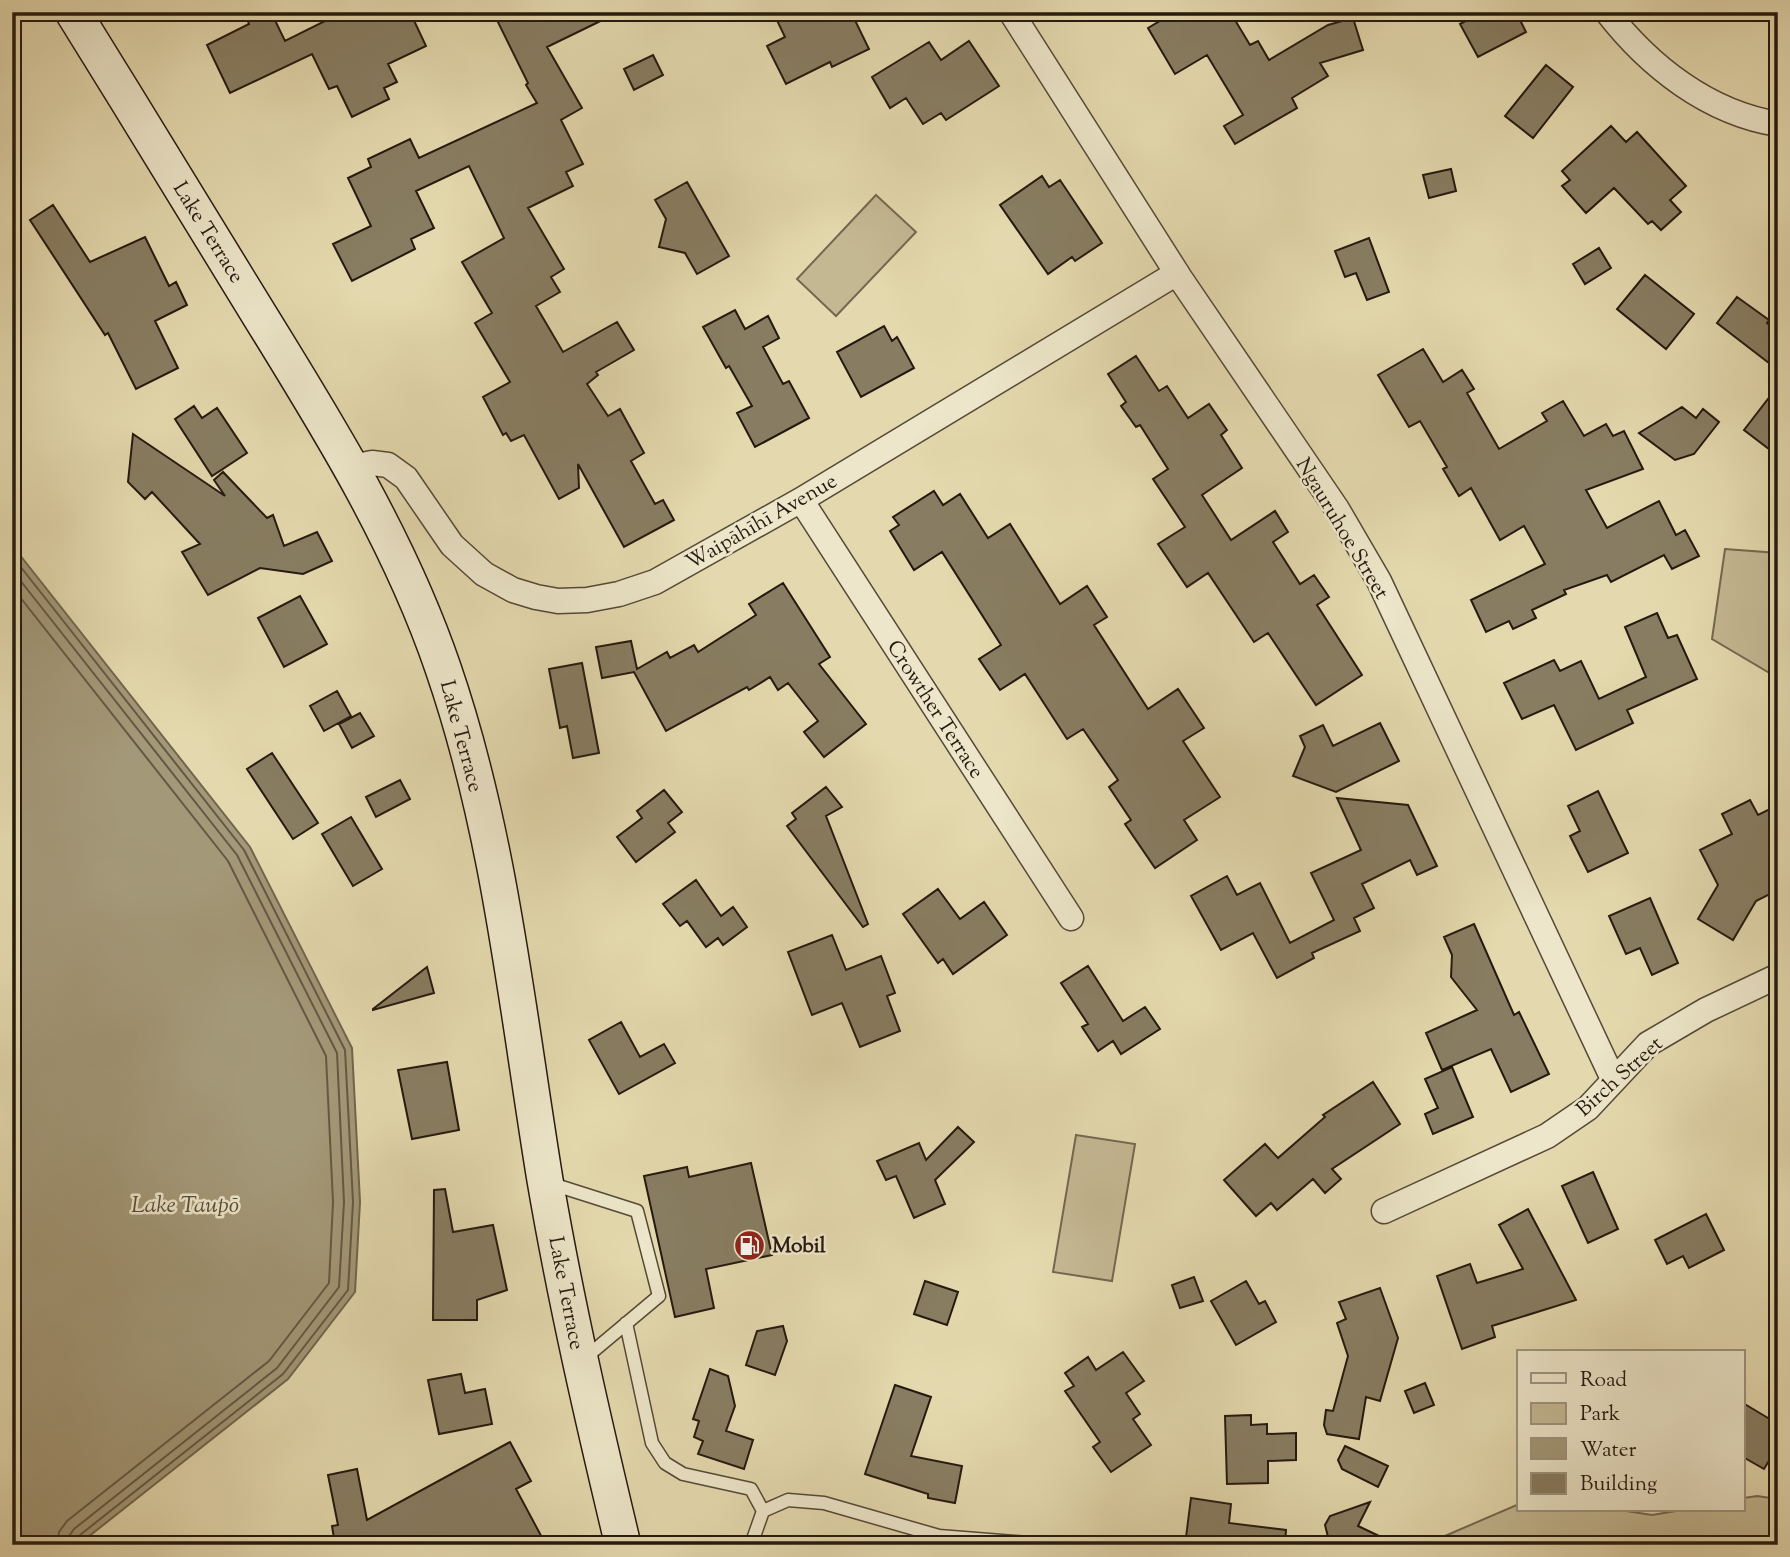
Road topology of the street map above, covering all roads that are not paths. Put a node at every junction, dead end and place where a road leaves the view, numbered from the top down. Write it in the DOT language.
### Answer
graph roads {
  1 [pos="74,12"];
  2 [pos="1011,12"];
  3 [pos="1607,12"];
  4 [pos="1778,124"];
  5 [pos="1177,273"];
  6 [pos="352,467"];
  7 [pos="801,500"];
  8 [pos="1071,918"];
  9 [pos="1778,976"];
  10 [pos="1613,1079"];
  11 [pos="546,1182"];
  12 [pos="1384,1211"];
  13 [pos="626,1323"];
  14 [pos="580,1362"];
  15 [pos="763,1511"];
  16 [pos="623,1545"];
  17 [pos="751,1545"];
  18 [pos="1053,1545"];
  1 -- 6 [label="main road, Lake Terrace"];
  2 -- 5 [label="street, Ngauruhoe Street"];
  3 -- 4 [label="street"];
  5 -- 7 [label="street, Waipāhīhī Avenue"];
  5 -- 10 [label="street, Ngauruhoe Street"];
  6 -- 7 [label="street, Waipāhīhī Avenue"];
  6 -- 11 [label="main road, Lake Terrace"];
  7 -- 8 [label="street, Crowther Terrace"];
  9 -- 10 [label="street, Birch Street"];
  10 -- 12 [label="street, Birch Street"];
  11 -- 13 [label="lane"];
  11 -- 14 [label="main road, Lake Terrace"];
  13 -- 14 [label="lane"];
  13 -- 15 [label="lane"];
  14 -- 16 [label="main road, Lake Terrace"];
  15 -- 17 [label="lane"];
  15 -- 18 [label="lane"];
}
